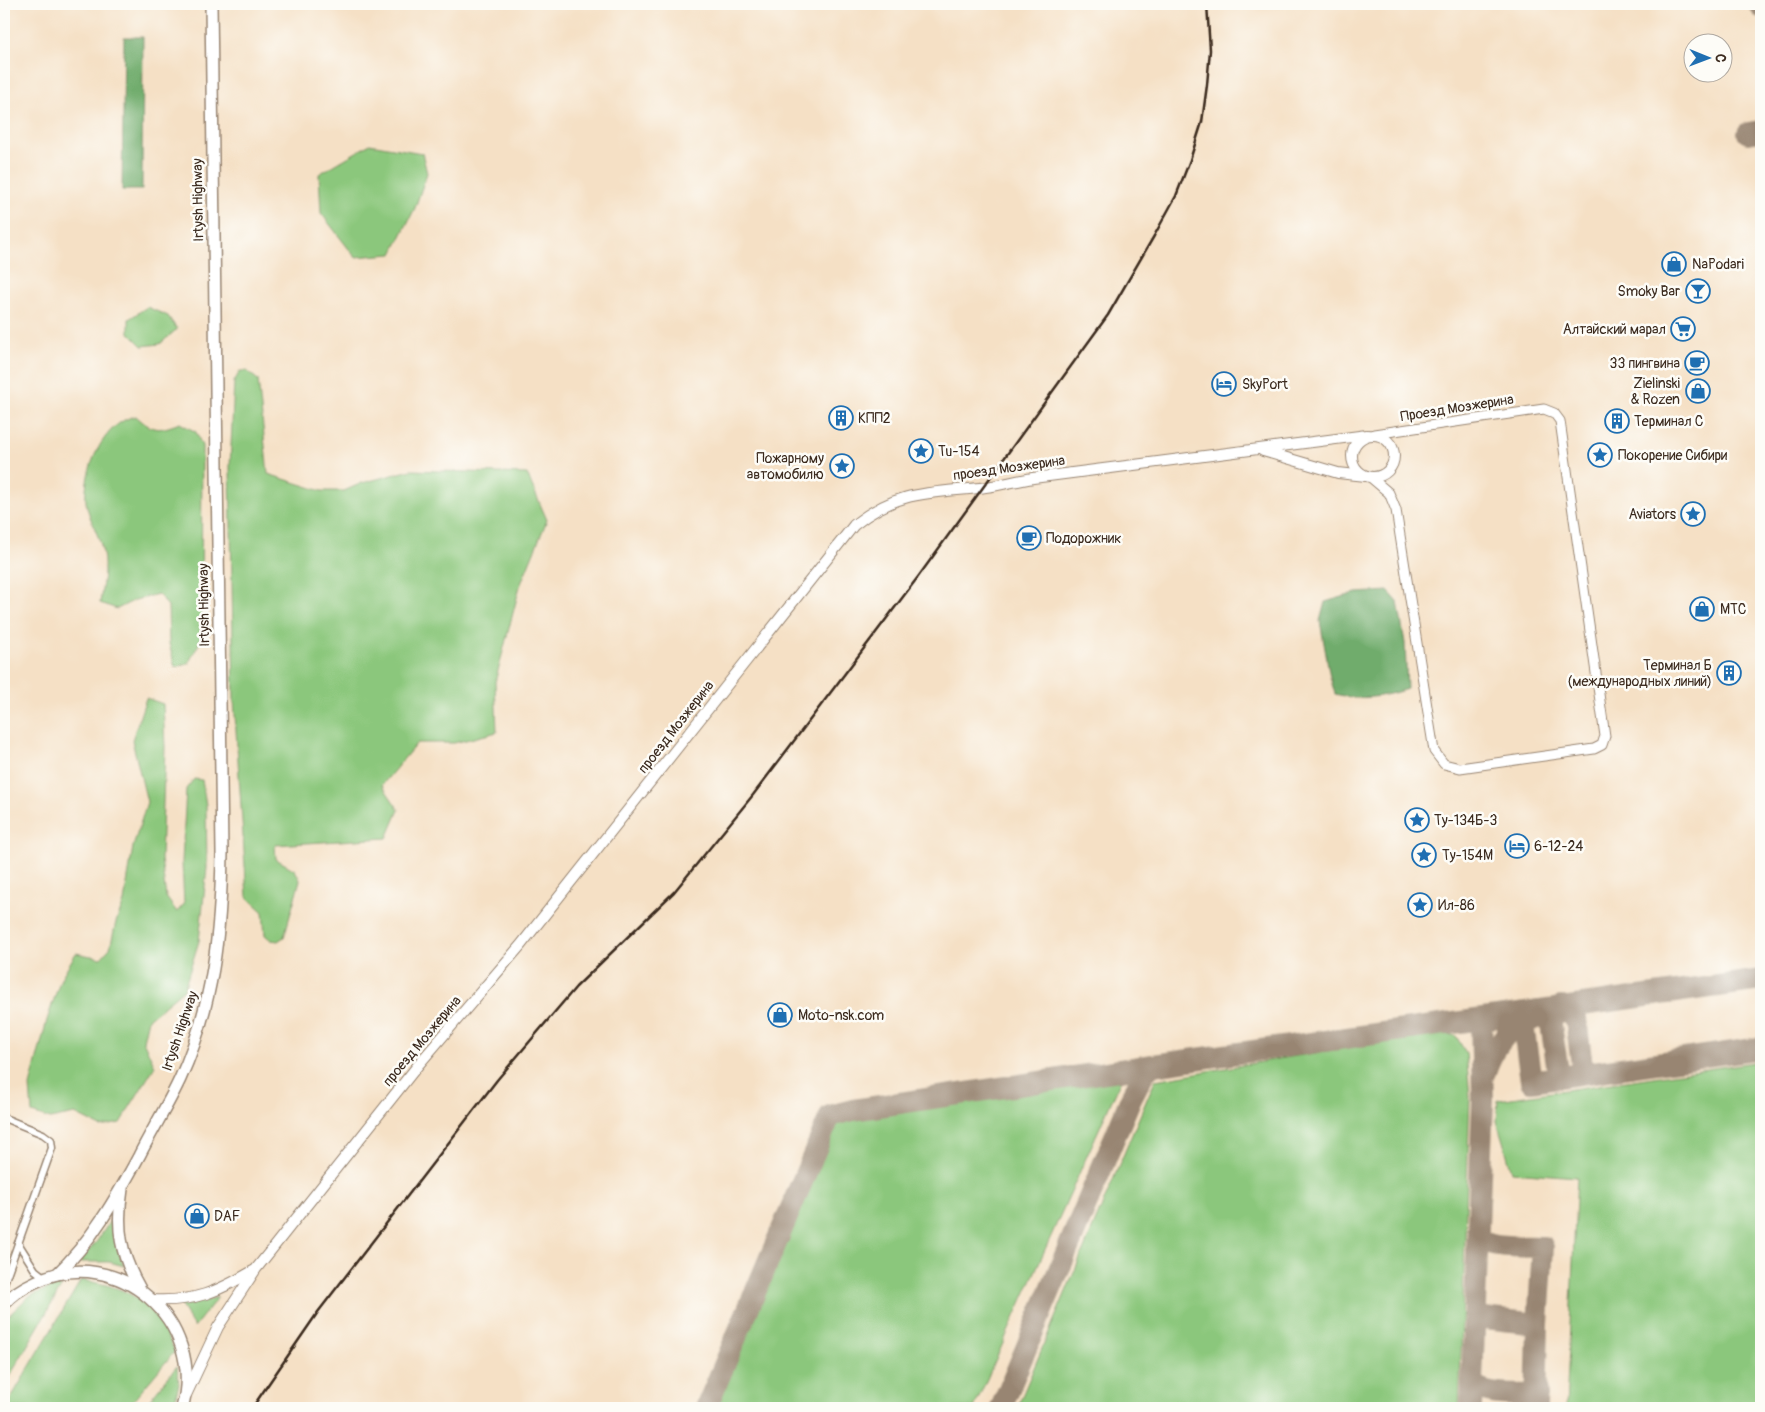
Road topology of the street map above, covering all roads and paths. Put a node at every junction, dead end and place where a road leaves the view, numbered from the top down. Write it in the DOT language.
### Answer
graph roads {
  1 [pos="211,4"];
  2 [pos="1371,435"];
  3 [pos="1260,450"];
  4 [pos="1369,476"];
  5 [pos="4,1118"];
  6 [pos="123,1185"];
  7 [pos="18,1243"];
  8 [pos="256,1269"];
  9 [pos="57,1274"];
  10 [pos="44,1278"];
  11 [pos="4,1283"];
  12 [pos="142,1291"];
  13 [pos="152,1300"];
  14 [pos="4,1304"];
  15 [pos="186,1395"];
  16 [pos="182,1408"];
  1 -- 6 [label="highway, Irtysh Highway"];
  2 -- 3 [label="main road, проезд Мозжерина"];
  2 -- 4 [label="main road"];
  2 -- 4 [label="main road"];
  2 -- 4 [label="street, Проезд Мозжерина"];
  3 -- 4 [label="main road, проезд Мозжерина"];
  3 -- 8 [label="main road, проезд Мозжерина"];
  5 -- 7 [label="street"];
  6 -- 9 [label="highway, Irtysh Highway"];
  6 -- 12 [label="highway"];
  7 -- 10 [label="street"];
  7 -- 11 [label="street"];
  8 -- 13 [label="main road, проезд Мозжерина"];
  8 -- 15 [label="main road, проезд Мозжерина"];
  9 -- 10 [label="highway"];
  9 -- 12 [label="highway"];
  10 -- 14 [label="highway"];
  12 -- 13 [label="highway"];
  13 -- 15 [label="highway"];
  15 -- 16 [label="highway"];
}
